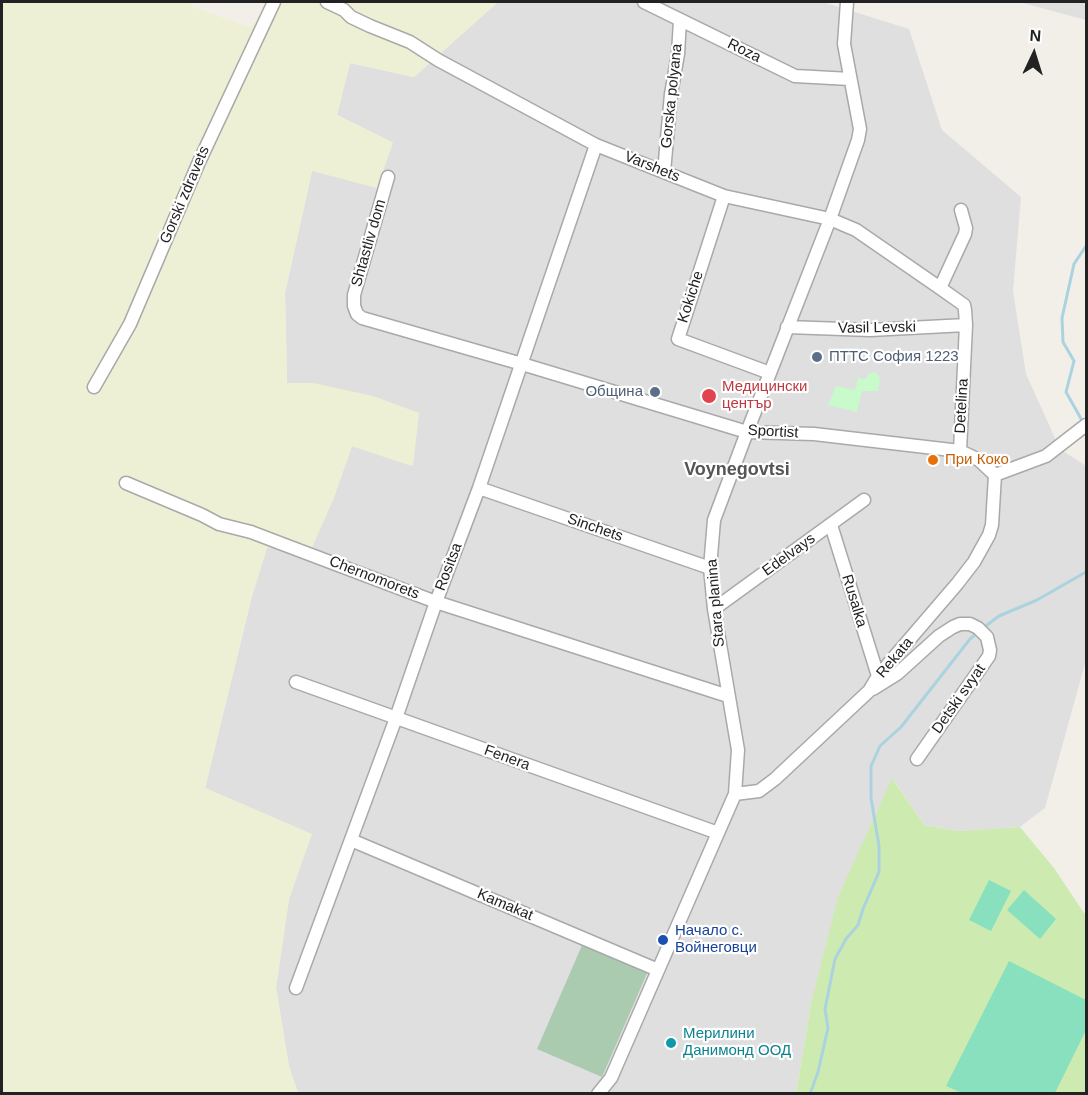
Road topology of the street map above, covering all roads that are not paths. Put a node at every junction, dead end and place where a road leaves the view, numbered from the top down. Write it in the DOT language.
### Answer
graph roads {
  1 [pos="274,2"];
  2 [pos="327,2"];
  3 [pos="644,2"];
  4 [pos="847,5"];
  5 [pos="680,20"];
  6 [pos="850,80"];
  7 [pos="596,145"];
  8 [pos="664,172"];
  9 [pos="388,177"];
  10 [pos="724,196"];
  11 [pos="961,210"];
  12 [pos="830,219"];
  13 [pos="940,288"];
  14 [pos="355,310"];
  15 [pos="966,325"];
  16 [pos="787,327"];
  17 [pos="522,364"];
  18 [pos="770,373"];
  19 [pos="94,387"];
  20 [pos="1084,427"];
  21 [pos="747,432"];
  22 [pos="960,451"];
  23 [pos="995,475"];
  24 [pos="126,483"];
  25 [pos="479,488"];
  26 [pos="864,500"];
  27 [pos="831,525"];
  28 [pos="710,568"];
  29 [pos="436,602"];
  30 [pos="714,609"];
  31 [pos="878,676"];
  32 [pos="296,682"];
  33 [pos="869,691"];
  34 [pos="728,696"];
  35 [pos="396,718"];
  36 [pos="917,759"];
  37 [pos="735,794"];
  38 [pos="718,833"];
  39 [pos="351,840"];
  40 [pos="658,970"];
  41 [pos="296,988"];
  42 [pos="598,1094"];
  1 -- 19 [label="street, Gorski zdravets"];
  2 -- 7 [label="street, Varshets"];
  3 -- 5 [label="street, Roza"];
  4 -- 6 [label="street, Stara planina"];
  5 -- 6 [label="street, Roza"];
  5 -- 8 [label="street, Gorska polyana"];
  6 -- 12 [label="street, Stara planina"];
  7 -- 8 [label="street, Varshets"];
  7 -- 17 [label="street, Rositsa"];
  8 -- 10 [label="street, Varshets"];
  9 -- 14 [label="street, Shtastliv dom"];
  10 -- 12 [label="street, Varshets"];
  10 -- 18 [label="street, Kokiche"];
  11 -- 13 [label="street"];
  12 -- 13 [label="street, Varshets"];
  12 -- 16 [label="street, Stara planina"];
  13 -- 15 [label="street, Varshets"];
  14 -- 17 [label="street, Sportist"];
  15 -- 16 [label="street, Vasil Levski"];
  15 -- 22 [label="street, Detelina"];
  16 -- 18 [label="street, Stara planina"];
  17 -- 21 [label="street, Sportist"];
  17 -- 25 [label="street, Rositsa"];
  18 -- 21 [label="street, Stara planina"];
  20 -- 23 [label="street"];
  21 -- 22 [label="street, Sportist"];
  21 -- 28 [label="street, Stara planina"];
  22 -- 23 [label="street, Sportist"];
  23 -- 31 [label="street, Rekata"];
  24 -- 29 [label="street, Chernomorets"];
  25 -- 28 [label="street, Sinchets"];
  25 -- 29 [label="street, Rositsa"];
  26 -- 27 [label="street, Edelvays"];
  27 -- 30 [label="street, Edelvays"];
  27 -- 31 [label="street, Rusalka"];
  28 -- 30 [label="street, Stara planina"];
  29 -- 34 [label="street, Chernomorets"];
  29 -- 35 [label="street, Rositsa"];
  30 -- 34 [label="street, Stara planina"];
  31 -- 33 [label="street, Rekata"];
  32 -- 35 [label="street, Fenera"];
  33 -- 36 [label="street, Detski svyat"];
  33 -- 37 [label="street, Rekata"];
  34 -- 37 [label="street, Stara planina"];
  35 -- 38 [label="street, Fenera"];
  35 -- 39 [label="street, Rositsa"];
  37 -- 38 [label="street, Stara planina"];
  38 -- 40 [label="street, Stara planina"];
  39 -- 40 [label="street, Kamakat"];
  39 -- 41 [label="street, Rositsa"];
  40 -- 42 [label="street, Stara planina"];
}
